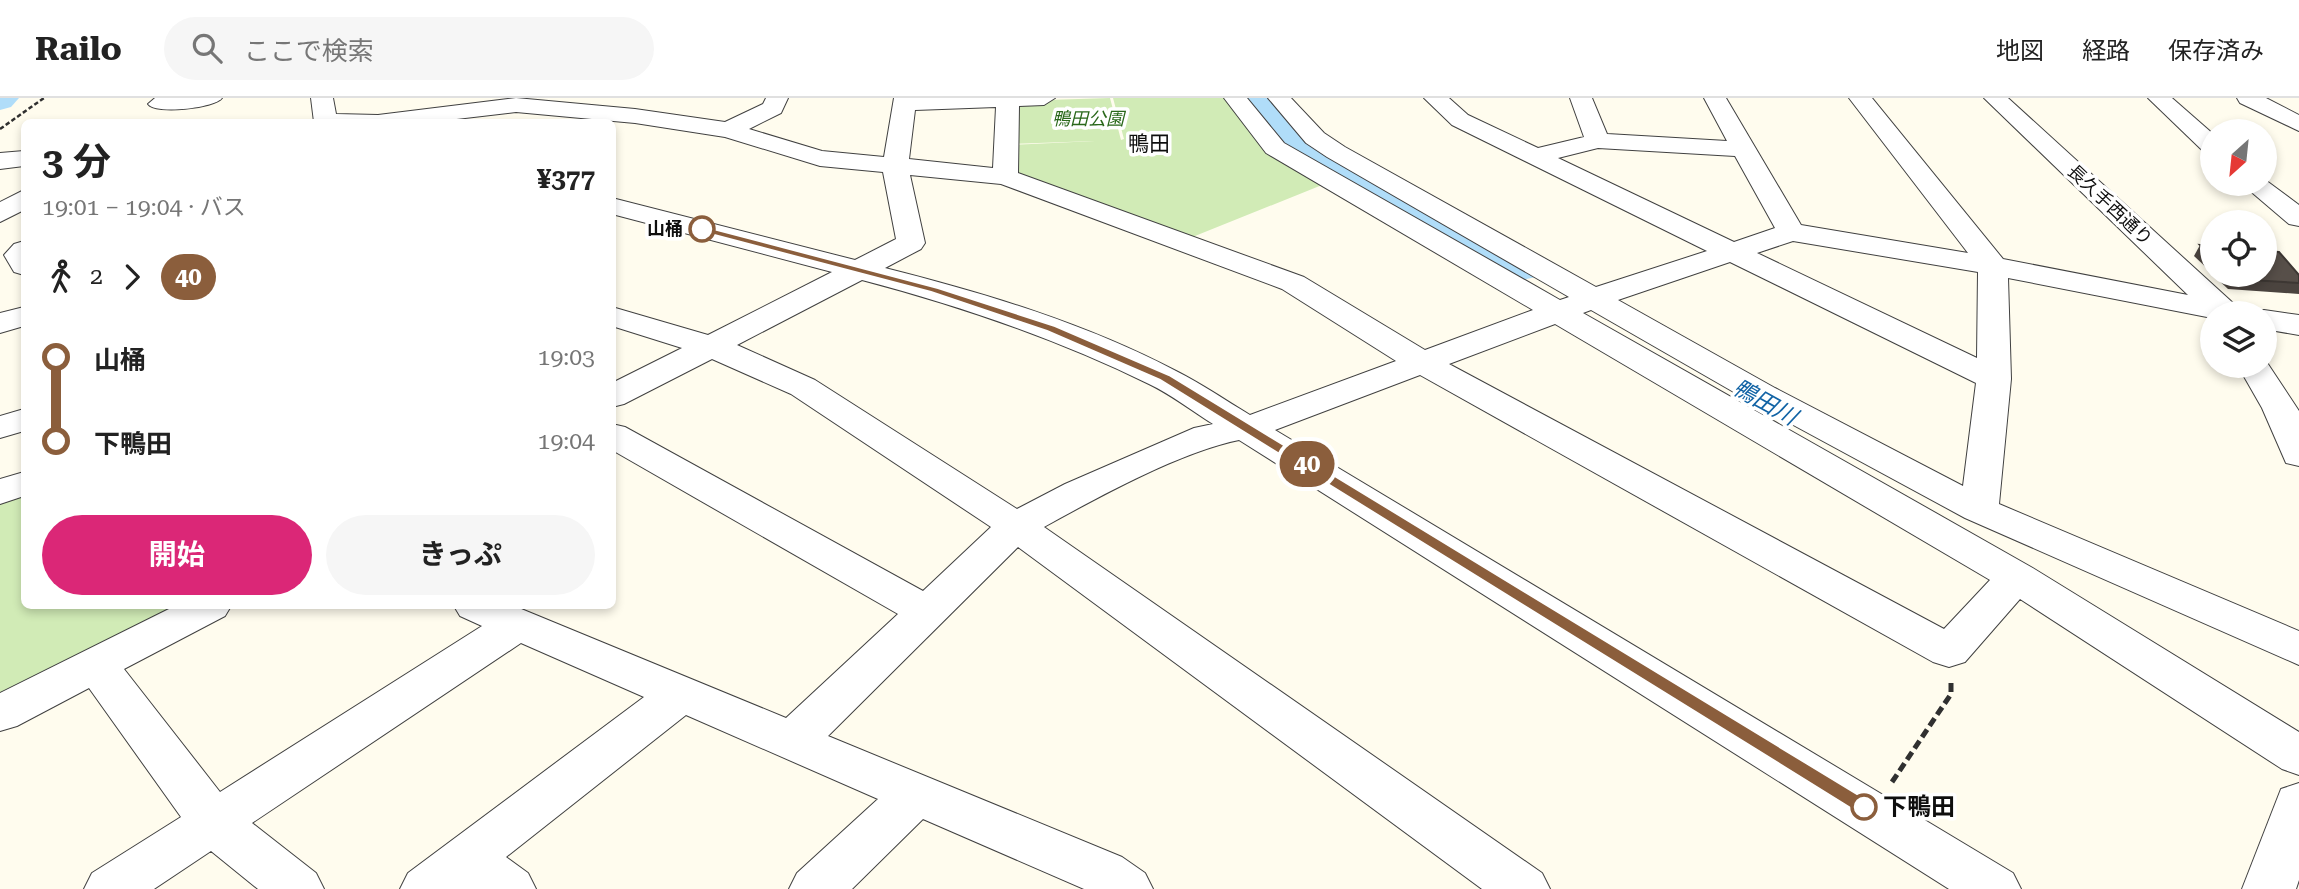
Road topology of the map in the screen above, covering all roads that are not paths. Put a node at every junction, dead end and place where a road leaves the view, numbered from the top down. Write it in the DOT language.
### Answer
graph roads {
  1 [pos="211,98"];
  2 [pos="322,98"];
  3 [pos="599,98"];
  4 [pos="776,98"];
  5 [pos="1044,98"];
  6 [pos="1236,98"];
  7 [pos="1279,98"];
  8 [pos="1435,98"];
  9 [pos="1581,98"];
  10 [pos="1714,98"];
  11 [pos="1860,98"];
  12 [pos="1996,98"];
  13 [pos="2159,98"];
  14 [pos="2248,98"];
  15 [pos="1008,99"];
  16 [pos="905,100"];
  17 [pos="154,106"];
  18 [pos="572,111"];
  19 [pos="325,119"];
  20 [pos="395,119"];
  21 [pos="556,119"];
  22 [pos="2299,124"];
  23 [pos="728,130"];
  24 [pos="2200,135"];
  25 [pos="1598,141"];
  26 [pos="1743,149"];
  27 [pos="1536,156"];
  28 [pos="21,159"];
  29 [pos="0,161"];
  30 [pos="895,166"];
  31 [pos="1004,177"];
  32 [pos="2271,196"];
  33 [pos="21,200"];
  34 [pos="616,207"];
  35 [pos="0,216"];
  36 [pos="21,217"];
  37 [pos="2299,218"];
  38 [pos="1791,232"];
  39 [pos="1733,252"];
  40 [pos="1993,267"];
  41 [pos="861,270"];
  42 [pos="1594,298"];
  43 [pos="2214,301"];
  44 [pos="2200,308"];
  45 [pos="1557,312"];
  46 [pos="21,317"];
  47 [pos="616,317"];
  48 [pos="2277,321"];
  49 [pos="0,323"];
  50 [pos="2299,325"];
  51 [pos="713,347"];
  52 [pos="1421,362"];
  53 [pos="2262,378"];
  54 [pos="1994,379"];
  55 [pos="616,395"];
  56 [pos="21,421"];
  57 [pos="0,427"];
  58 [pos="1248,428"];
  59 [pos="616,437"];
  60 [pos="2299,455"];
  61 [pos="21,485"];
  62 [pos="0,492"];
  63 [pos="1979,510"];
  64 [pos="1016,526"];
  65 [pos="2016,577"];
  66 [pos="204,609"];
  67 [pos="482,609"];
  68 [pos="927,612"];
  69 [pos="517,624"];
  70 [pos="2299,649"];
  71 [pos="96,665"];
  72 [pos="682,693"];
  73 [pos="0,714"];
  74 [pos="794,740"];
  75 [pos="2299,756"];
  76 [pos="916,794"];
  77 [pos="2299,803"];
  78 [pos="214,823"];
  79 [pos="447,873"];
  80 [pos="1105,884"];
  81 [pos="111,889"];
  82 [pos="297,889"];
  83 [pos="509,889"];
  84 [pos="816,889"];
  85 [pos="1523,889"];
  86 [pos="1994,889"];
  87 [pos="2269,889"];
  1 -- 17 [label="street"];
  2 -- 19 [label="street"];
  3 -- 18 [label="street"];
  4 -- 23 [label="street"];
  5 -- 15 [label="street"];
  6 -- 45 [label="street"];
  7 -- 42 [label="street"];
  8 -- 27 [label="street"];
  9 -- 25 [label="street"];
  10 -- 26 [label="street"];
  11 -- 40 [label="street"];
  12 -- 43 [label="street, 長久手西通り"];
  13 -- 24 [label="street"];
  14 -- 22 [label="street"];
  15 -- 16 [label="street"];
  15 -- 31 [label="street"];
  16 -- 30 [label="street"];
  18 -- 20 [label="street"];
  18 -- 21 [label="street"];
  18 -- 23 [label="street"];
  23 -- 30 [label="street"];
  25 -- 26 [label="street"];
  25 -- 27 [label="street"];
  26 -- 38 [label="street"];
  27 -- 39 [label="street"];
  28 -- 29 [label="street"];
  30 -- 31 [label="street"];
  30 -- 41 [label="street"];
  31 -- 52 [label="street"];
  32 -- 37 [label="street"];
  33 -- 35 [label="street"];
  34 -- 41 [label="street"];
  35 -- 36 [label="street"];
  38 -- 39 [label="street"];
  38 -- 40 [label="street"];
  39 -- 42 [label="street"];
  39 -- 54 [label="street"];
  40 -- 44 [label="street"];
  40 -- 54 [label="street"];
  41 -- 51 [label="street"];
  41 -- 58 [label="street"];
  42 -- 45 [label="street"];
  42 -- 63 [label="street"];
  45 -- 52 [label="street"];
  45 -- 65 [label="street"];
  46 -- 49 [label="street"];
  47 -- 51 [label="street"];
  48 -- 50 [label="street"];
  51 -- 55 [label="street"];
  51 -- 64 [label="street"];
  52 -- 58 [label="street"];
  52 -- 65 [label="street"];
  53 -- 60 [label="street"];
  54 -- 63 [label="street"];
  56 -- 57 [label="street"];
  58 -- 64 [label="street"];
  58 -- 86 [label="street"];
  59 -- 68 [label="street"];
  61 -- 62 [label="street"];
  63 -- 70 [label="street"];
  64 -- 68 [label="street"];
  64 -- 85 [label="street"];
  65 -- 75 [label="street"];
  66 -- 71 [label="street"];
  67 -- 69 [label="street"];
  68 -- 74 [label="street"];
  69 -- 72 [label="street"];
  69 -- 78 [label="street"];
  71 -- 73 [label="street"];
  71 -- 78 [label="street"];
  72 -- 74 [label="street"];
  72 -- 79 [label="street"];
  74 -- 76 [label="street"];
  76 -- 80 [label="street"];
  76 -- 84 [label="street"];
  77 -- 87 [label="street"];
  78 -- 81 [label="street"];
  78 -- 82 [label="street"];
  79 -- 83 [label="street"];
}
